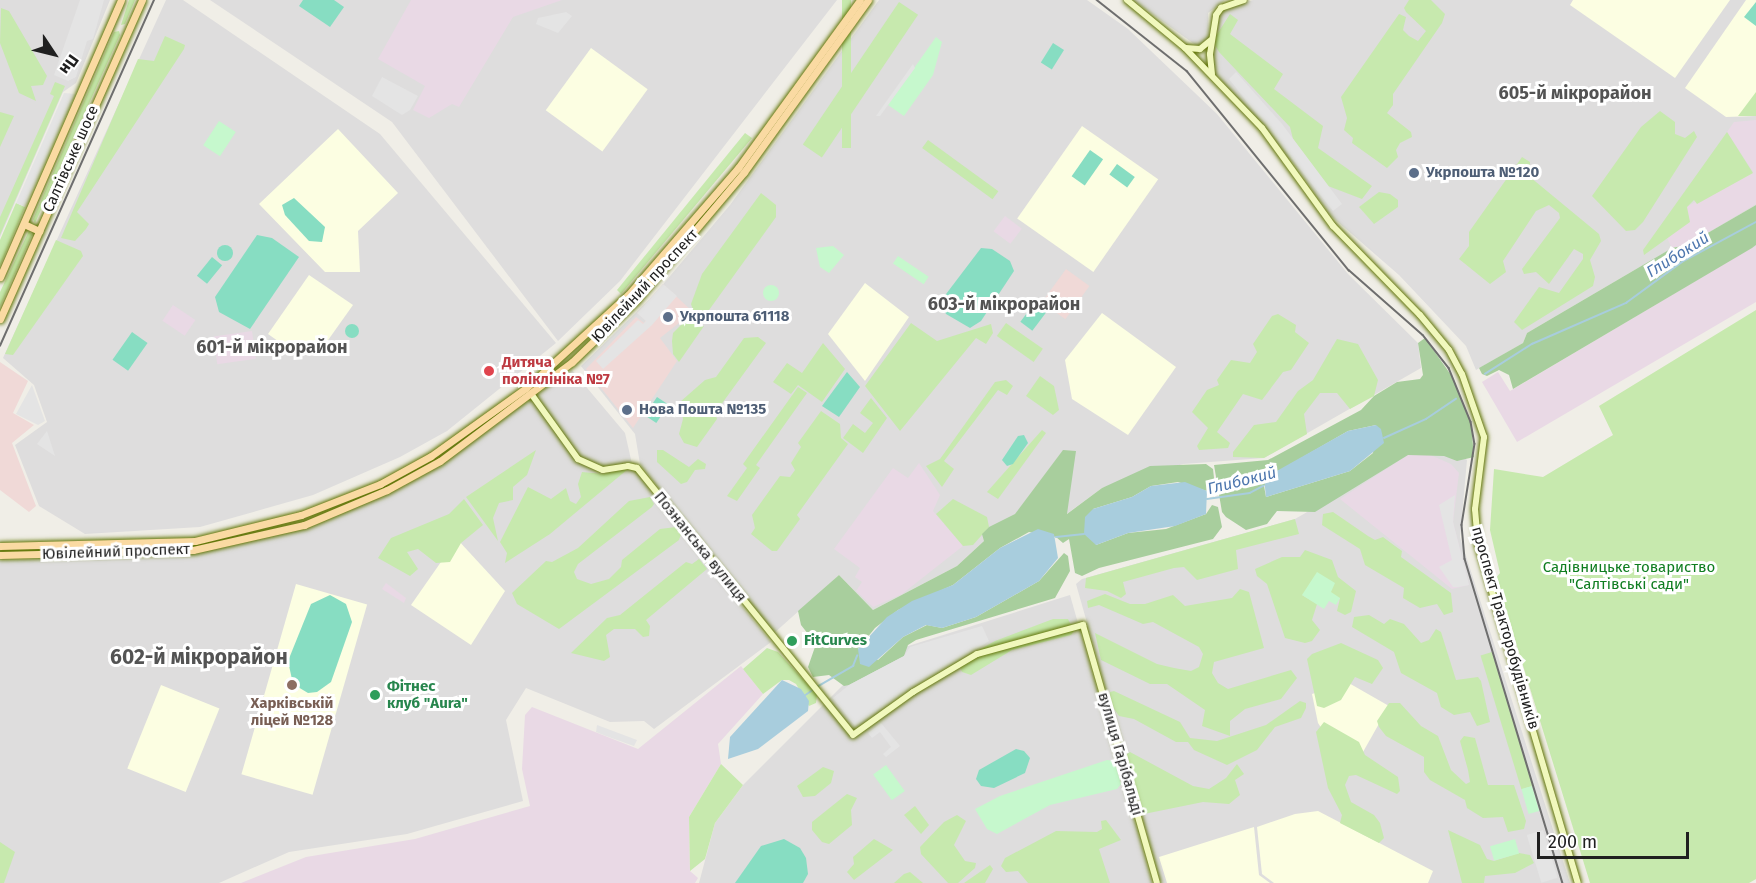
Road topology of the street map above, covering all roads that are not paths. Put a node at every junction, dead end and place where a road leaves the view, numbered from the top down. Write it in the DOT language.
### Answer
graph roads {
  1 [pos="121,0"];
  2 [pos="142,0"];
  3 [pos="860,0"];
  4 [pos="868,0"];
  5 [pos="1127,0"];
  6 [pos="1244,0"];
  7 [pos="1211,39"];
  8 [pos="1185,48"];
  9 [pos="1212,74"];
  10 [pos="784,111"];
  11 [pos="741,170"];
  12 [pos="24,224"];
  13 [pos="39,231"];
  14 [pos="0,277"];
  15 [pos="618,305"];
  16 [pos="625,311"];
  17 [pos="0,318"];
  18 [pos="532,395"];
  19 [pos="301,515"];
  20 [pos="304,525"];
  21 [pos="0,546"];
  22 [pos="0,555"];
  23 [pos="854,735"];
  24 [pos="1157,883"];
  25 [pos="1578,883"];
  1 -- 12 [label="main road, Салтівське шосе"];
  2 -- 13 [label="main road, Салтівське шосе"];
  3 -- 10 [label="main road, Ювілейний проспект"];
  4 -- 10 [label="main road, Ювілейний проспект"];
  5 -- 8 [label="street, проспект Тракторобудівників"];
  6 -- 7 [label="street"];
  7 -- 8 [label="street"];
  7 -- 9 [label="street"];
  8 -- 9 [label="street, проспект Тракторобудівників"];
  9 -- 25 [label="street, проспект Тракторобудівників"];
  10 -- 11 [label="main road, Ювілейний проспект"];
  11 -- 15 [label="main road, Ювілейний проспект"];
  11 -- 16 [label="main road, Ювілейний проспект"];
  12 -- 13 [label="main road"];
  12 -- 14 [label="main road, Салтівське шосе"];
  13 -- 17 [label="main road, Салтівське шосе"];
  15 -- 16 [label="main road"];
  15 -- 19 [label="main road, Ювілейний проспект"];
  16 -- 18 [label="main road, Ювілейний проспект"];
  18 -- 20 [label="main road, Ювілейний проспект"];
  18 -- 23 [label="street, Познанська вулиця"];
  19 -- 20 [label="main road"];
  19 -- 21 [label="main road, Ювілейний проспект"];
  20 -- 22 [label="main road, Ювілейний проспект"];
  23 -- 24 [label="street, вулиця Гарібальді"];
}
